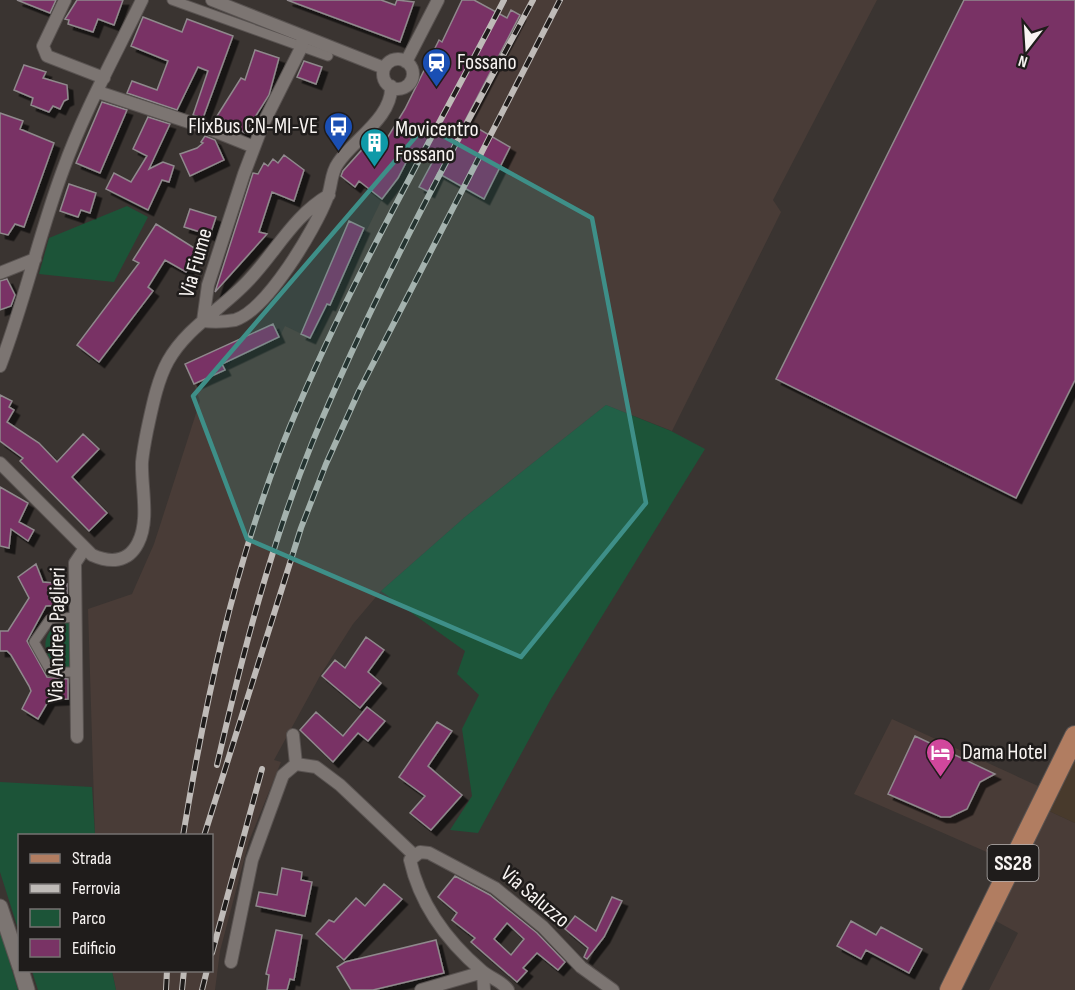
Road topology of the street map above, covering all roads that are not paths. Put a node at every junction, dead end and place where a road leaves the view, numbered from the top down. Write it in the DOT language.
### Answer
graph roads {
  1 [pos="65,0"];
  2 [pos="142,0"];
  3 [pos="172,0"];
  4 [pos="212,0"];
  5 [pos="438,0"];
  6 [pos="302,42"];
  7 [pos="328,56"];
  8 [pos="406,62"];
  9 [pos="384,68"];
  10 [pos="104,78"];
  11 [pos="391,86"];
  12 [pos="98,92"];
  13 [pos="254,147"];
  14 [pos="329,195"];
  15 [pos="35,259"];
  16 [pos="0,273"];
  17 [pos="203,321"];
  18 [pos="0,366"];
  19 [pos="0,463"];
  20 [pos="85,548"];
  21 [pos="76,617"];
  22 [pos="75,672"];
  23 [pos="293,735"];
  24 [pos="77,736"];
  25 [pos="1075,736"];
  26 [pos="296,764"];
  27 [pos="417,854"];
  28 [pos="0,907"];
  29 [pos="231,962"];
  30 [pos="18,963"];
  31 [pos="21,972"];
  32 [pos="483,972"];
  33 [pos="27,990"];
  34 [pos="421,990"];
  35 [pos="484,990"];
  36 [pos="508,990"];
  37 [pos="613,990"];
  38 [pos="950,990"];
  1 -- 10 [label="street"];
  2 -- 10 [label="street"];
  3 -- 6 [label="street"];
  4 -- 6 [label="street"];
  5 -- 8 [label="street"];
  6 -- 7 [label="street"];
  6 -- 9 [label="street"];
  6 -- 13 [label="street, Via Fiume"];
  8 -- 9 [label="street"];
  8 -- 11 [label="street"];
  9 -- 11 [label="street"];
  10 -- 12 [label="street"];
  11 -- 14 [label="street"];
  12 -- 13 [label="street"];
  12 -- 15 [label="street"];
  13 -- 17 [label="street, Via Fiume"];
  14 -- 17 [label="street"];
  14 -- 17 [label="street"];
  15 -- 16 [label="street"];
  15 -- 18 [label="street"];
  17 -- 20 [label="street, Via Fiume"];
  19 -- 20 [label="street, Via Andrea Paglieri"];
  20 -- 21 [label="street, Via Andrea Paglieri"];
  21 -- 22 [label="street, Via Andrea Paglieri"];
  21 -- 22 [label="street"];
  22 -- 24 [label="street, Via Andrea Paglieri"];
  23 -- 26 [label="street"];
  25 -- 38 [label="main road, SS28"];
  26 -- 27 [label="street, Via Saluzzo"];
  26 -- 29 [label="street"];
  27 -- 32 [label="street"];
  27 -- 37 [label="street, Via Saluzzo"];
  28 -- 30 [label="street"];
  31 -- 33 [label="street"];
  32 -- 34 [label="street"];
  32 -- 35 [label="street"];
  32 -- 36 [label="street"];
}
